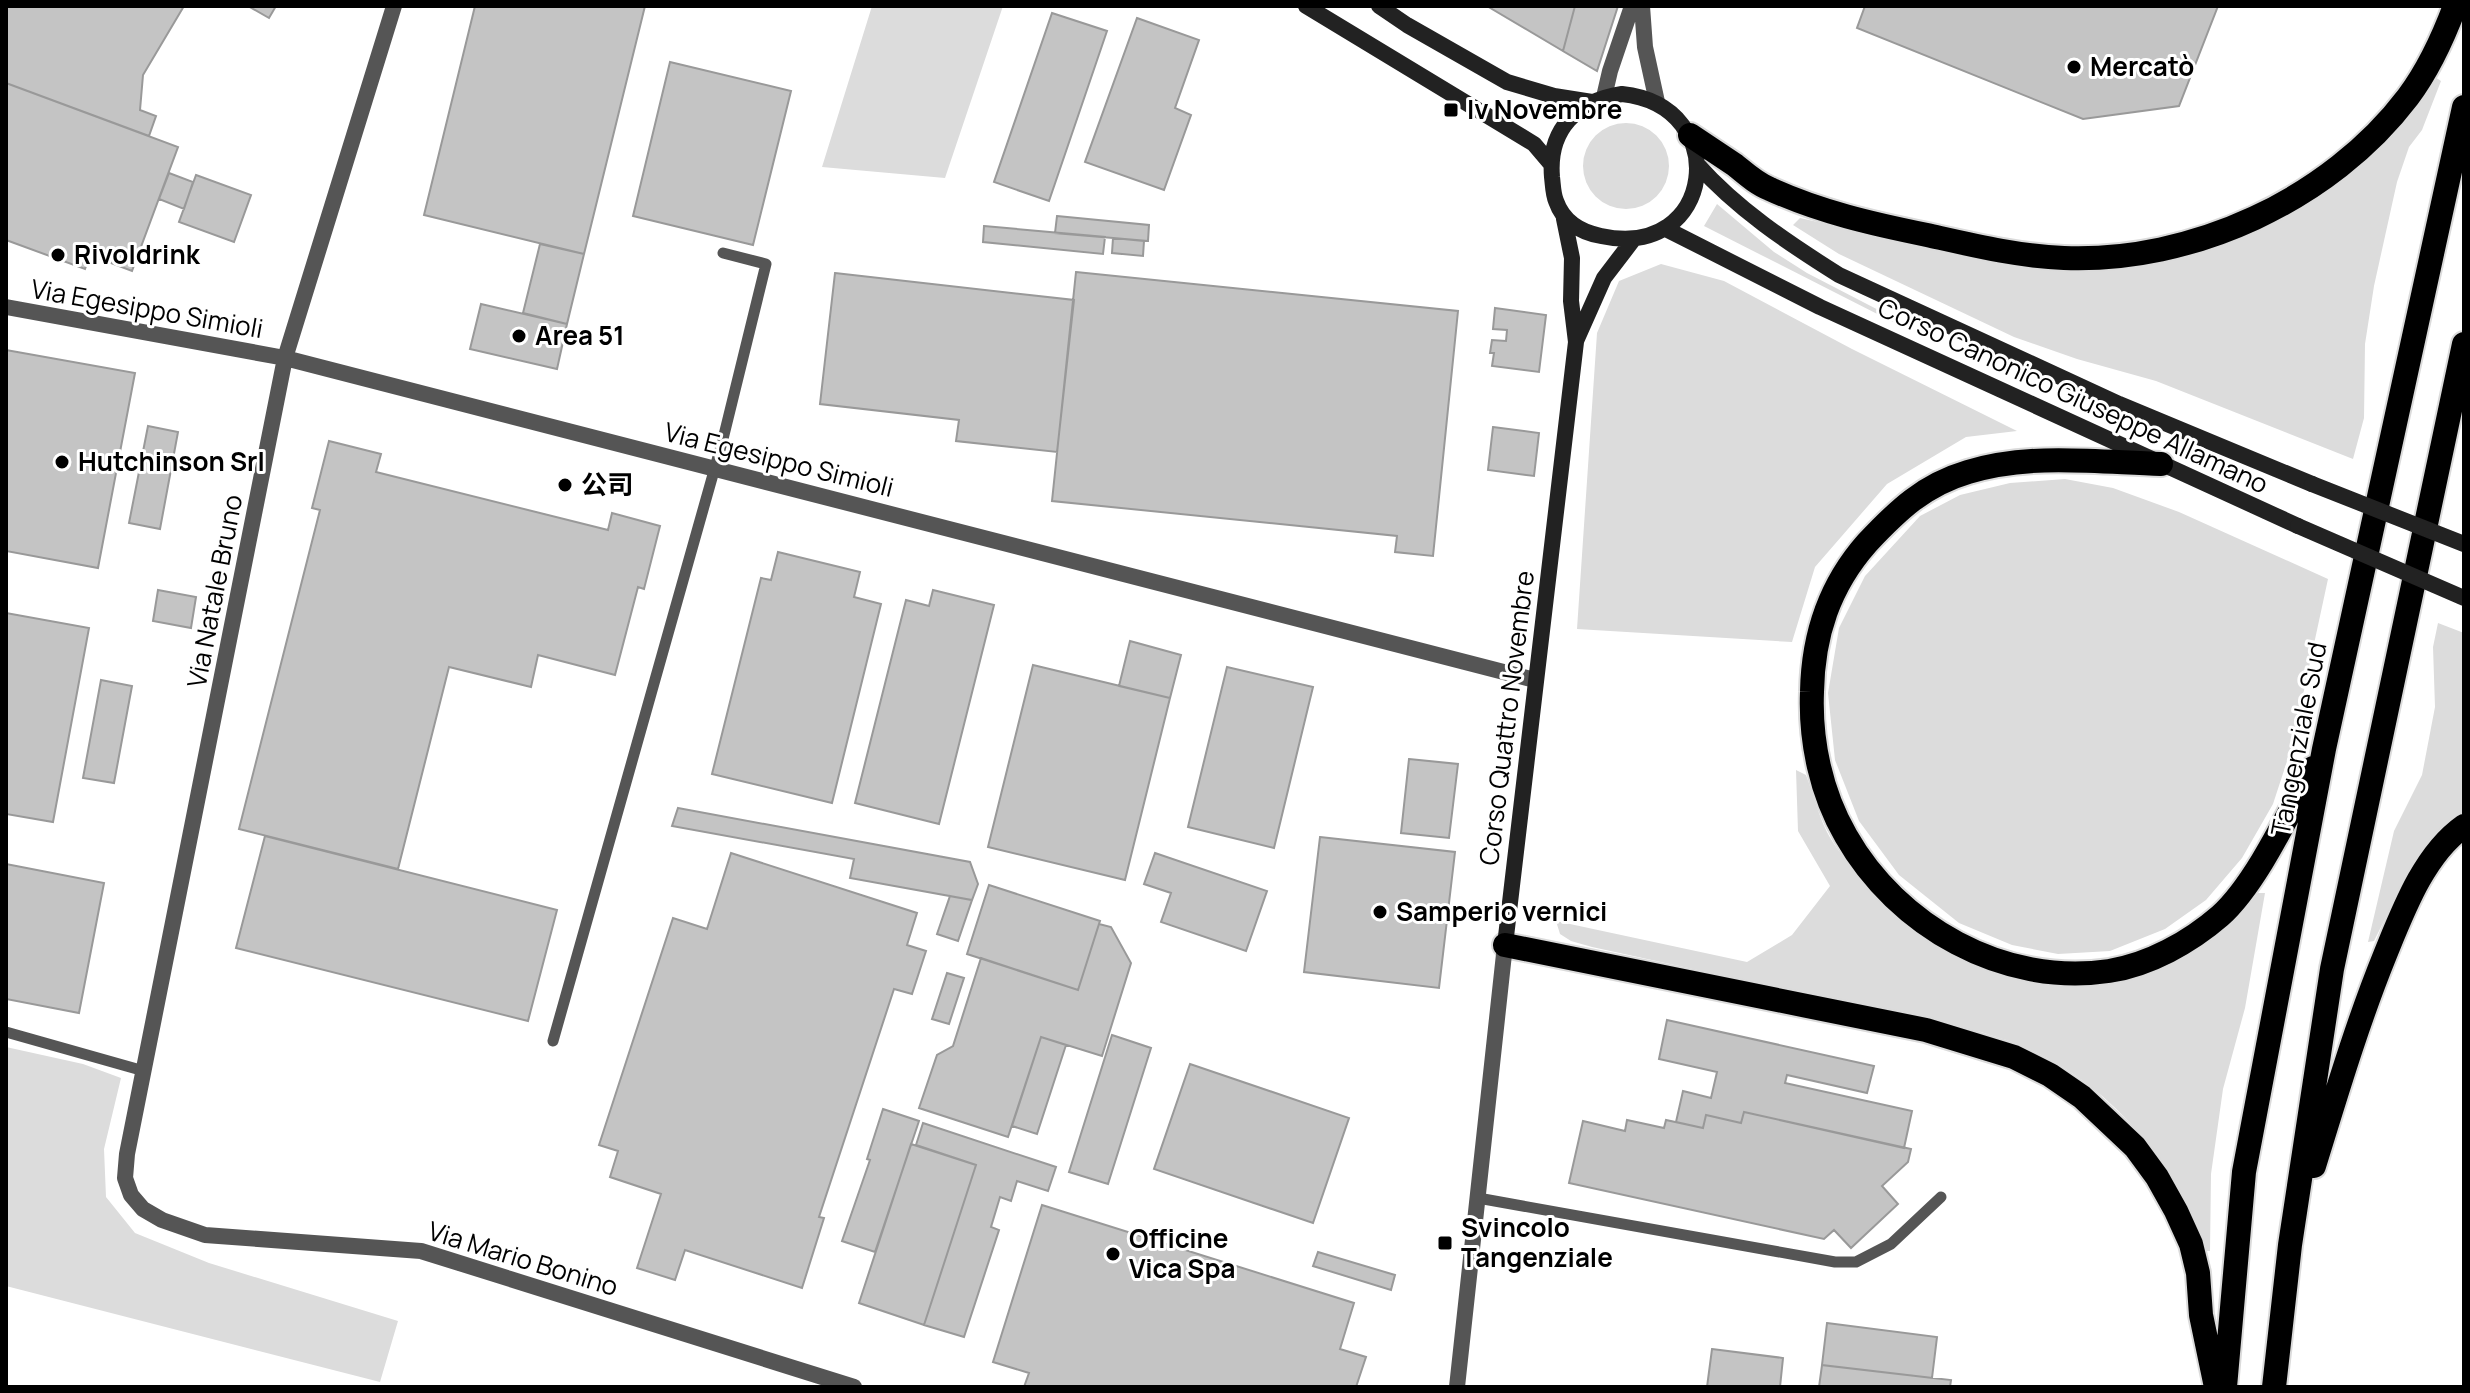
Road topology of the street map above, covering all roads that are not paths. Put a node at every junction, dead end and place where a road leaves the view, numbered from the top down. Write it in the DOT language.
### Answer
graph roads {
  1 [pos="394,6"];
  2 [pos="1306,6"];
  3 [pos="1379,6"];
  4 [pos="1632,6"];
  5 [pos="1642,6"];
  6 [pos="2455,6"];
  7 [pos="1598,99"];
  8 [pos="1657,102"];
  9 [pos="2464,107"];
  10 [pos="1690,135"];
  11 [pos="1551,164"];
  12 [pos="1697,164"];
  13 [pos="1564,219"];
  14 [pos="1666,229"];
  15 [pos="1633,240"];
  16 [pos="723,253"];
  17 [pos="6,307"];
  18 [pos="1576,342"];
  19 [pos="2464,344"];
  20 [pos="285,358"];
  21 [pos="2464,386"];
  22 [pos="2451,407"];
  23 [pos="2161,464"];
  24 [pos="714,468"];
  25 [pos="2464,544"];
  26 [pos="2464,598"];
  27 [pos="1535,680"];
  28 [pos="2324,749"];
  29 [pos="2464,826"];
  30 [pos="1505,945"];
  31 [pos="6,1032"];
  32 [pos="553,1041"];
  33 [pos="144,1071"];
  34 [pos="131,1195"];
  35 [pos="1941,1197"];
  36 [pos="1478,1198"];
  37 [pos="2290,1245"];
  38 [pos="854,1387"];
  39 [pos="1457,1387"];
  40 [pos="2216,1387"];
  41 [pos="2225,1387"];
  42 [pos="2274,1387"];
  1 -- 20 [label="street, Via Natale Bruno"];
  2 -- 11 [label="main road"];
  3 -- 7 [label="main road"];
  4 -- 7 [label="street"];
  5 -- 8 [label="street"];
  6 -- 10 [label="highway"];
  7 -- 8 [label="main road"];
  7 -- 11 [label="main road"];
  8 -- 10 [label="main road"];
  9 -- 28 [label="highway, Tangenziale Sud"];
  10 -- 12 [label="main road"];
  11 -- 13 [label="main road"];
  12 -- 14 [label="main road"];
  12 -- 25 [label="main road, Corso Canonico Giuseppe Allamano, bridge"];
  13 -- 15 [label="main road"];
  13 -- 18 [label="main road, Corso Quattro Novembre"];
  14 -- 15 [label="main road"];
  14 -- 23 [label="main road, Corso Canonico Giuseppe Allamano"];
  15 -- 18 [label="main road, Corso Quattro Novembre"];
  16 -- 24 [label="lane"];
  17 -- 20 [label="street, Via Egesippo Simioli"];
  18 -- 27 [label="main road, Corso Quattro Novembre"];
  19 -- 22 [label="highway"];
  20 -- 24 [label="street, Via Egesippo Simioli"];
  20 -- 33 [label="street, Via Natale Bruno"];
  21 -- 22 [label="highway"];
  22 -- 37 [label="highway"];
  23 -- 26 [label="main road, Corso Canonico Giuseppe Allamano, bridge"];
  23 -- 28 [label="highway"];
  24 -- 27 [label="street, Via Egesippo Simioli"];
  24 -- 32 [label="lane"];
  27 -- 30 [label="main road, Corso Quattro Novembre"];
  28 -- 41 [label="highway, Tangenziale Sud"];
  29 -- 37 [label="highway"];
  30 -- 36 [label="street, Corso Quattro Novembre"];
  30 -- 40 [label="highway"];
  31 -- 33 [label="lane"];
  33 -- 34 [label="street, Via Natale Bruno"];
  34 -- 38 [label="street, Via Mario Bonino"];
  35 -- 36 [label="lane"];
  36 -- 39 [label="street, Corso Quattro Novembre"];
  37 -- 42 [label="highway"];
}
